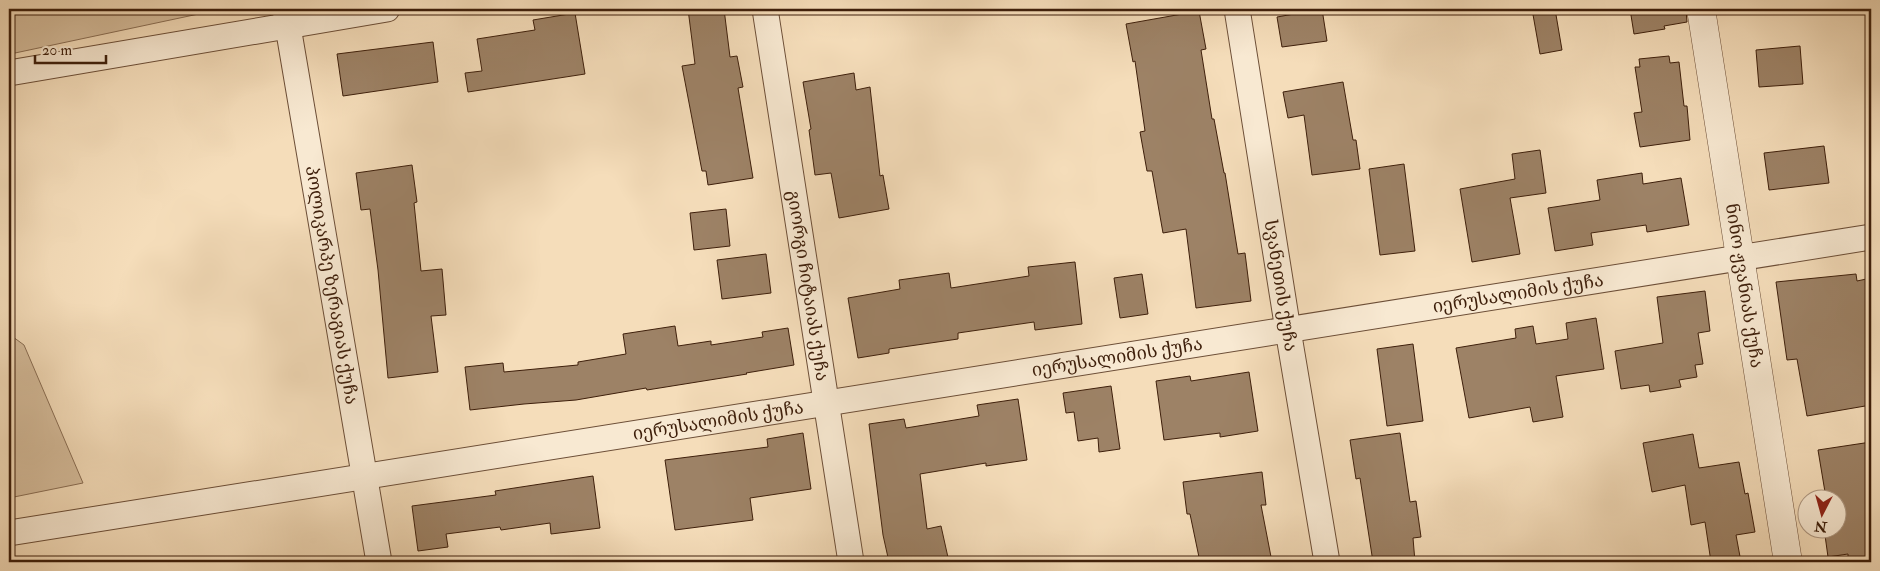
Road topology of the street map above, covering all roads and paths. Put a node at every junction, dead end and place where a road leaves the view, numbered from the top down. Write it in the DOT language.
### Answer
graph roads {
  1 [pos="387,9"];
  2 [pos="766,9"];
  3 [pos="1237,9"];
  4 [pos="1701,9"];
  5 [pos="286,17"];
  6 [pos="9,73"];
  7 [pos="1871,238"];
  8 [pos="1739,258"];
  9 [pos="1288,330"];
  10 [pos="826,403"];
  11 [pos="364,476"];
  12 [pos="9,533"];
  13 [pos="379,562"];
  14 [pos="851,562"];
  15 [pos="1327,562"];
  16 [pos="1788,562"];
  1 -- 5 [label="street"];
  2 -- 10 [label="street, გიორგი ჩიტაიას ქუჩა"];
  3 -- 9 [label="street, სვანეთის ქუჩა"];
  4 -- 8 [label="street, ნინო ჟვანიას ქუჩა"];
  5 -- 6 [label="street"];
  5 -- 11 [label="street, პოლიკარპე ზერაგიას ქუჩა"];
  7 -- 8 [label="street, იერუსალიმის ქუჩა"];
  8 -- 9 [label="street, იერუსალიმის ქუჩა"];
  8 -- 16 [label="street, ნინო ჟვანიას ქუჩა"];
  9 -- 10 [label="street, იერუსალიმის ქუჩა"];
  9 -- 15 [label="street, სვანეთის ქუჩა"];
  10 -- 11 [label="street, იერუსალიმის ქუჩა"];
  10 -- 14 [label="street, გიორგი ჩიტაიას ქუჩა"];
  11 -- 12 [label="street, იერუსალიმის ქუჩა"];
  11 -- 13 [label="street, პოლიკარპე ზერაგიას ქუჩა"];
}
